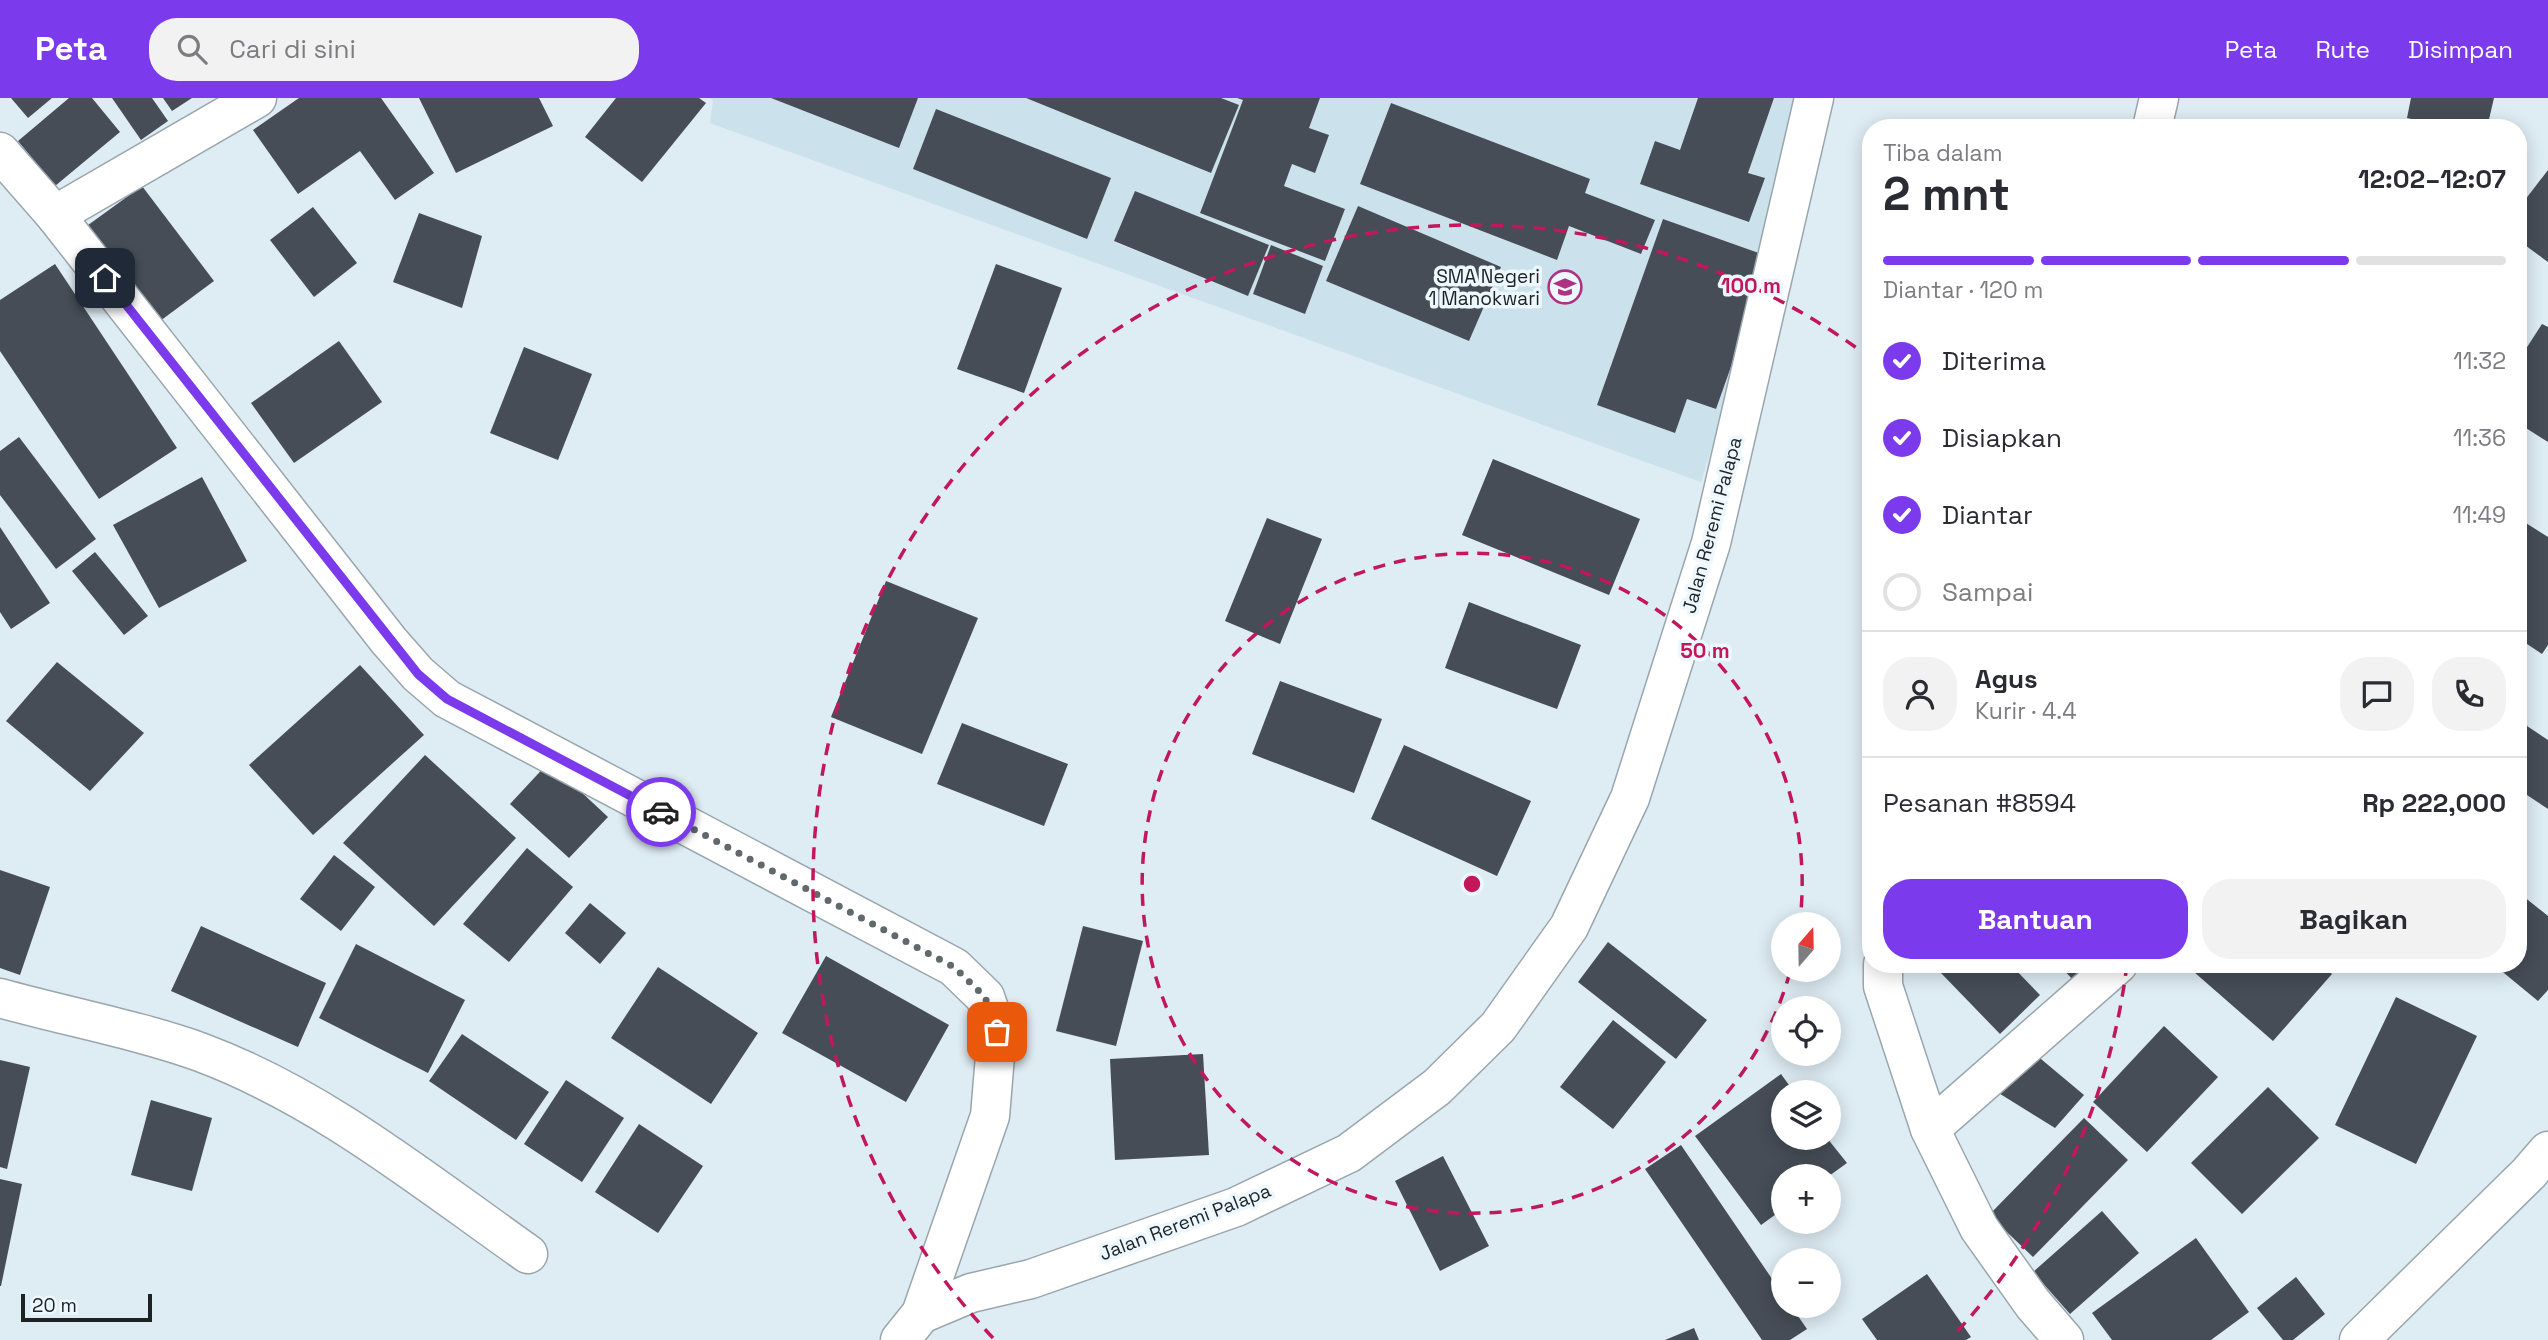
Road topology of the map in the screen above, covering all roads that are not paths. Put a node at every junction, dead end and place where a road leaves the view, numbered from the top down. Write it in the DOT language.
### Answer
graph roads {
  1 [pos="257,98"];
  2 [pos="1814,98"];
  3 [pos="2159,98"];
  4 [pos="2154,119"];
  5 [pos="0,152"];
  6 [pos="55,215"];
  7 [pos="1883,973"];
  8 [pos="2108,973"];
  9 [pos="0,998"];
  10 [pos="1930,1129"];
  11 [pos="2548,1151"];
  12 [pos="528,1254"];
  13 [pos="910,1327"];
  14 [pos="2064,1340"];
  15 [pos="2359,1340"];
  1 -- 6 [label="street"];
  2 -- 13 [label="street, Jalan Reremi Palapa"];
  3 -- 4 [label="street"];
  5 -- 6 [label="street"];
  6 -- 13 [label="street"];
  7 -- 10 [label="street"];
  8 -- 10 [label="street"];
  9 -- 12 [label="street"];
  10 -- 14 [label="street"];
  11 -- 15 [label="street"];
}
